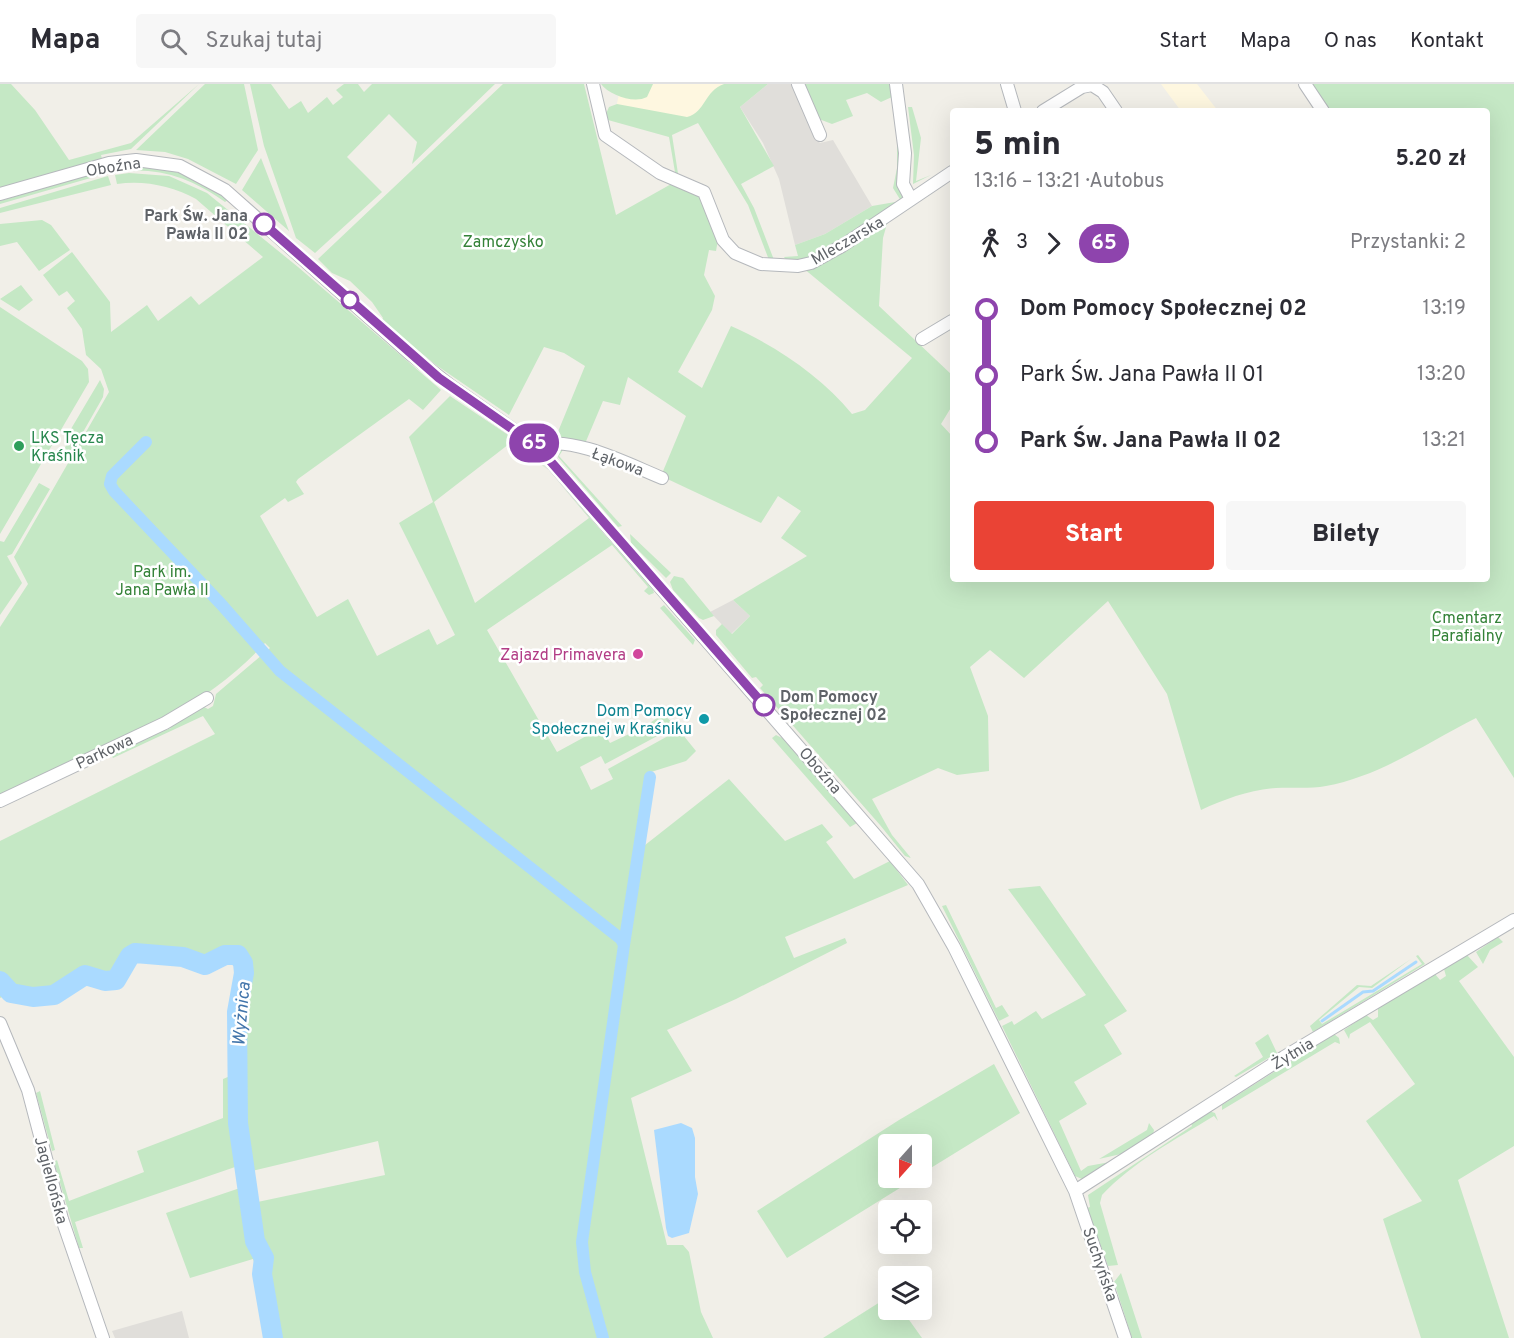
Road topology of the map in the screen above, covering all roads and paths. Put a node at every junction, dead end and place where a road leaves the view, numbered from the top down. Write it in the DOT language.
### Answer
graph roads {
  1 [pos="593,84"];
  2 [pos="798,84"];
  3 [pos="896,84"];
  4 [pos="1007,84"];
  5 [pos="1305,84"];
  6 [pos="1014,108"];
  7 [pos="1048,108"];
  8 [pos="1114,108"];
  9 [pos="1321,108"];
  10 [pos="820,135"];
  11 [pos="950,173"];
  12 [pos="0,194"];
  13 [pos="911,199"];
  14 [pos="950,322"];
  15 [pos="922,339"];
  16 [pos="538,447"];
  17 [pos="662,478"];
  18 [pos="207,698"];
  19 [pos="0,801"];
  20 [pos="1514,920"];
  21 [pos="0,1023"];
  22 [pos="1075,1191"];
  23 [pos="103,1338"];
  24 [pos="1125,1338"];
  1 -- 13 [label="street, Mleczarska"];
  2 -- 10 [label="street"];
  3 -- 13 [label="street"];
  4 -- 6 [label="street"];
  5 -- 9 [label="street"];
  7 -- 8 [label="street"];
  11 -- 13 [label="street, Mleczarska"];
  12 -- 16 [label="street, Oboźna"];
  14 -- 15 [label="street"];
  16 -- 17 [label="street, Łąkowa"];
  16 -- 22 [label="street, Oboźna"];
  18 -- 19 [label="street, Parkowa"];
  20 -- 22 [label="street, Żytnia"];
  21 -- 23 [label="street, Jagiellońska"];
  22 -- 24 [label="street, Suchyńska"];
}
